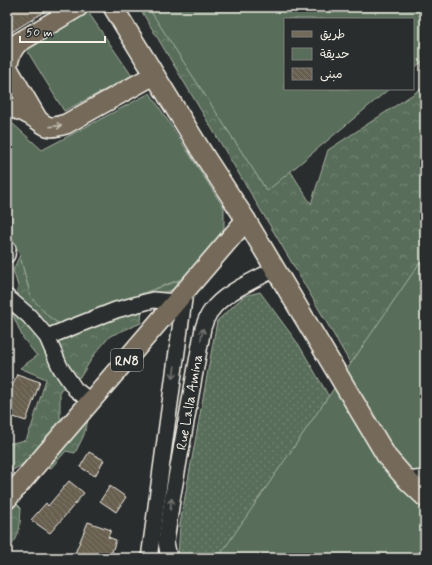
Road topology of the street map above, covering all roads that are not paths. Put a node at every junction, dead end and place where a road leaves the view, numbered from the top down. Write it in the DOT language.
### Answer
graph roads {
  1 [pos="78,7"];
  2 [pos="113,7"];
  3 [pos="8,62"];
  4 [pos="154,75"];
  5 [pos="7,108"];
  6 [pos="38,120"];
  7 [pos="246,220"];
  8 [pos="275,269"];
  9 [pos="7,297"];
  10 [pos="180,297"];
  11 [pos="47,337"];
  12 [pos="91,402"];
  13 [pos="416,479"];
  14 [pos="425,497"];
  15 [pos="7,499"];
  16 [pos="166,542"];
  17 [pos="148,556"];
  18 [pos="169,558"];
  1 -- 3 [label="main road"];
  2 -- 4 [label="main road"];
  3 -- 6 [label="main road"];
  6 -- 4 [label="main road, one-way"];
  4 -- 7 [label="main road"];
  5 -- 6 [label="main road"];
  7 -- 8 [label="main road"];
  7 -- 10 [label="main road, RN8"];
  8 -- 13 [label="main road"];
  16 -- 8 [label="street, Rue Lalla Amina, one-way"];
  9 -- 11 [label="street"];
  10 -- 11 [label="street"];
  10 -- 12 [label="main road, RN8"];
  10 -- 17 [label="street, one-way"];
  11 -- 12 [label="street"];
  12 -- 15 [label="main road, RN8"];
  13 -- 14 [label="main road"];
  16 -- 17 [label="street"];
  16 -- 18 [label="street, Rue Lalla Amina"];
}
